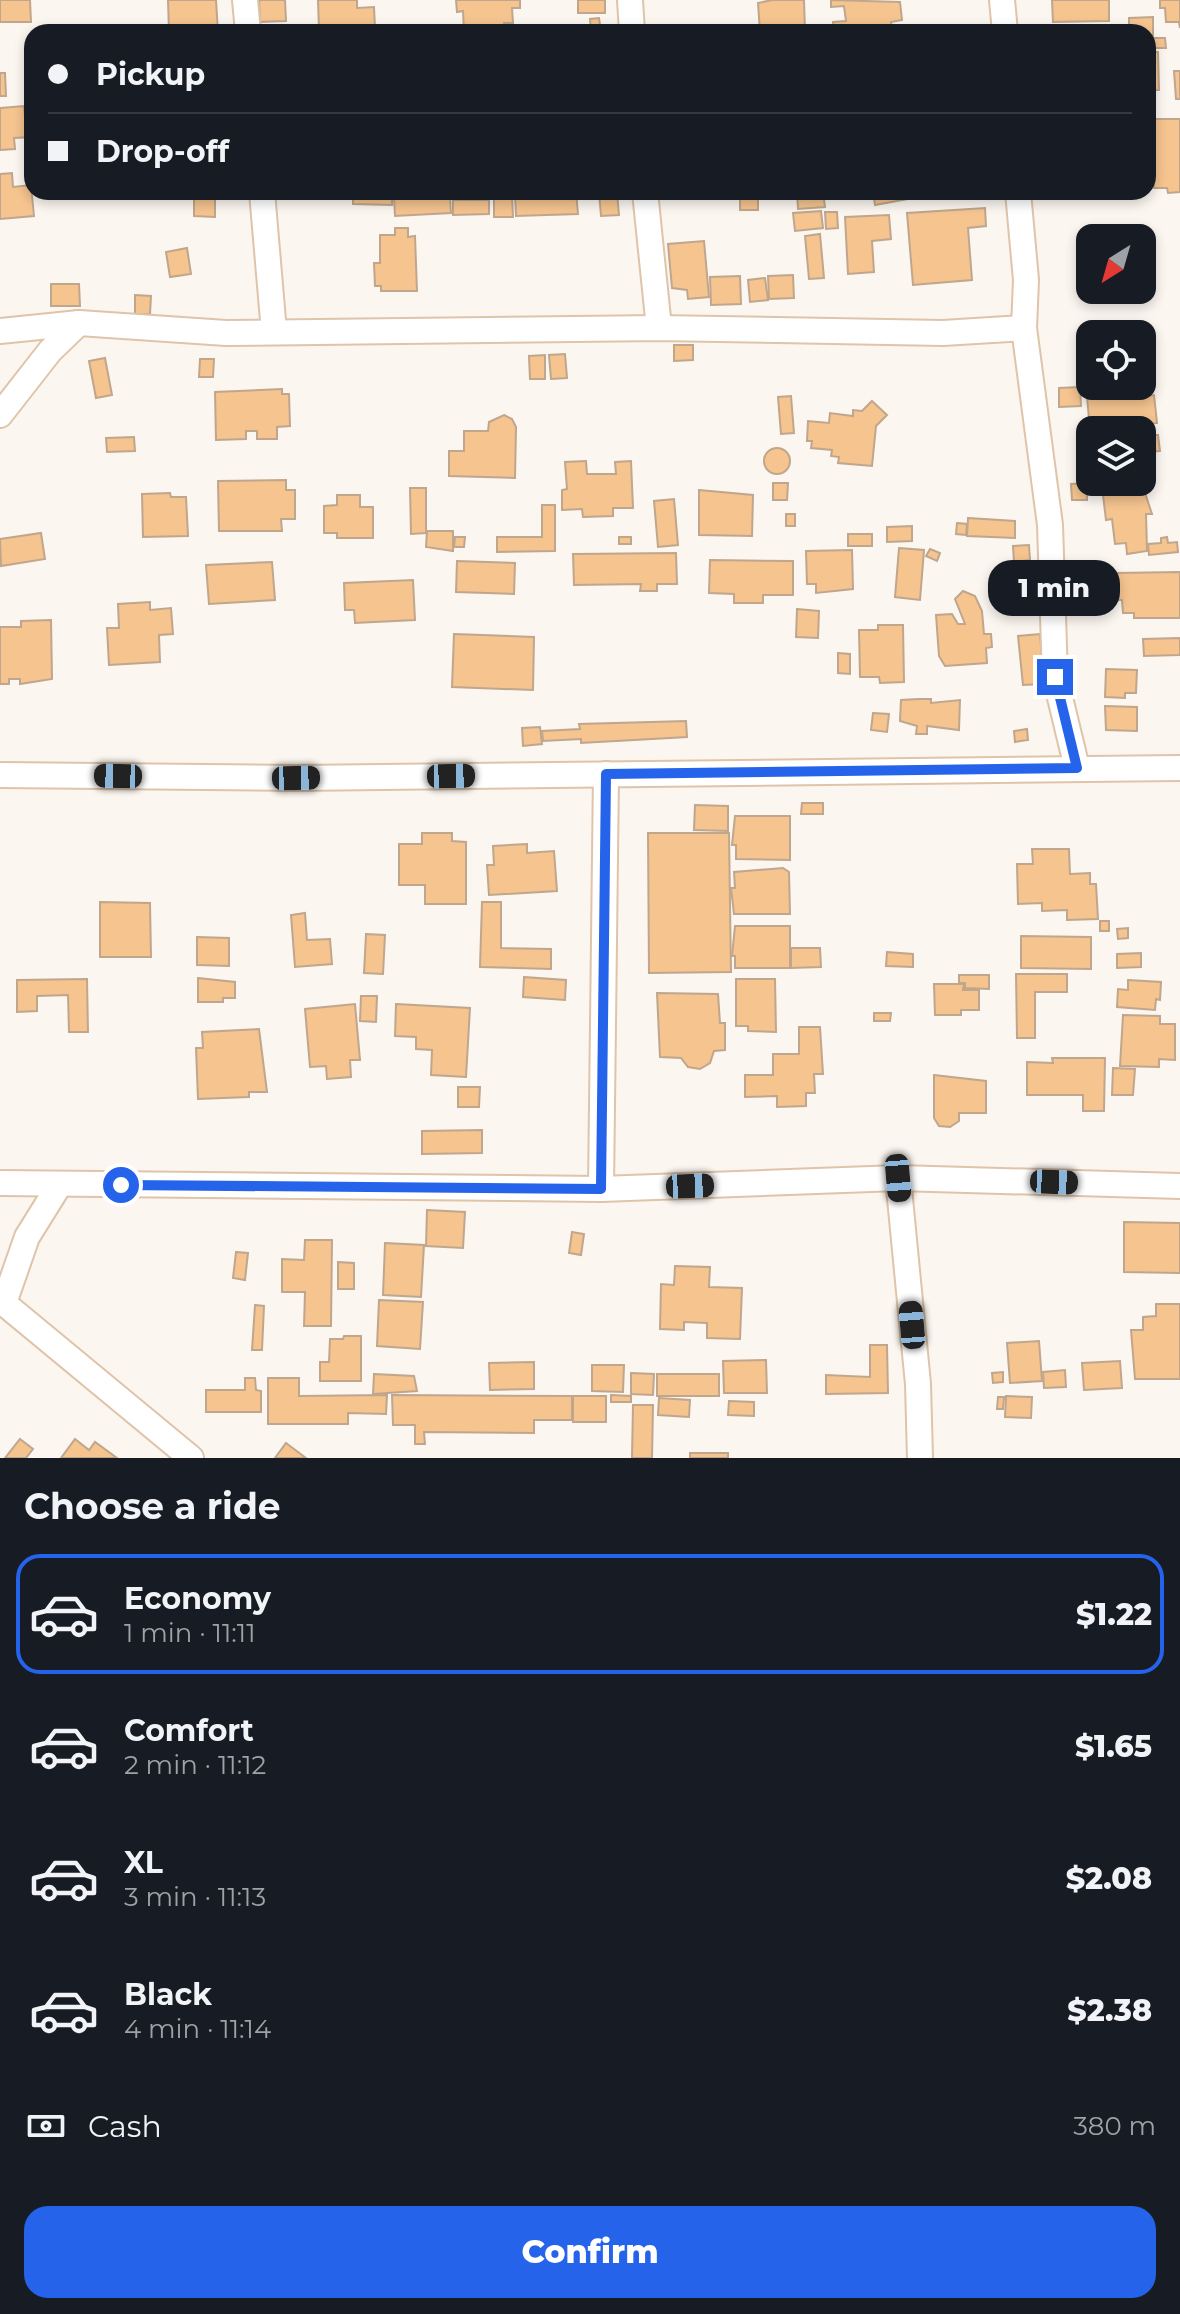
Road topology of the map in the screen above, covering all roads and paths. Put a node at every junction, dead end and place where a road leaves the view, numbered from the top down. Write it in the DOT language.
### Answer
graph roads {
  1 [pos="245,0"];
  2 [pos="630,0"];
  3 [pos="1002,0"];
  4 [pos="247,24"];
  5 [pos="632,24"];
  6 [pos="1004,24"];
  7 [pos="263,200"];
  8 [pos="646,200"];
  9 [pos="1019,200"];
  10 [pos="79,323"];
  11 [pos="659,328"];
  12 [pos="1024,328"];
  13 [pos="0,331"];
  14 [pos="274,332"];
  15 [pos="0,415"];
  16 [pos="1077,768"];
  17 [pos="1180,768"];
  18 [pos="606,774"];
  19 [pos="0,775"];
  20 [pos="898,1178"];
  21 [pos="0,1183"];
  22 [pos="60,1184"];
  23 [pos="1180,1186"];
  24 [pos="601,1189"];
  25 [pos="2,1302"];
  26 [pos="191,1458"];
  27 [pos="920,1458"];
  1 -- 4 [label="street"];
  2 -- 5 [label="street"];
  3 -- 6 [label="street"];
  7 -- 14 [label="street"];
  8 -- 11 [label="street"];
  9 -- 12 [label="street"];
  10 -- 13 [label="street"];
  10 -- 14 [label="street"];
  10 -- 15 [label="street"];
  11 -- 12 [label="street"];
  11 -- 14 [label="street"];
  12 -- 16 [label="street"];
  16 -- 17 [label="street"];
  16 -- 18 [label="street"];
  18 -- 19 [label="street"];
  18 -- 24 [label="street"];
  20 -- 23 [label="street"];
  20 -- 24 [label="street"];
  20 -- 27 [label="street"];
  21 -- 22 [label="street"];
  22 -- 24 [label="street"];
  22 -- 25 [label="street"];
  25 -- 26 [label="street"];
}
